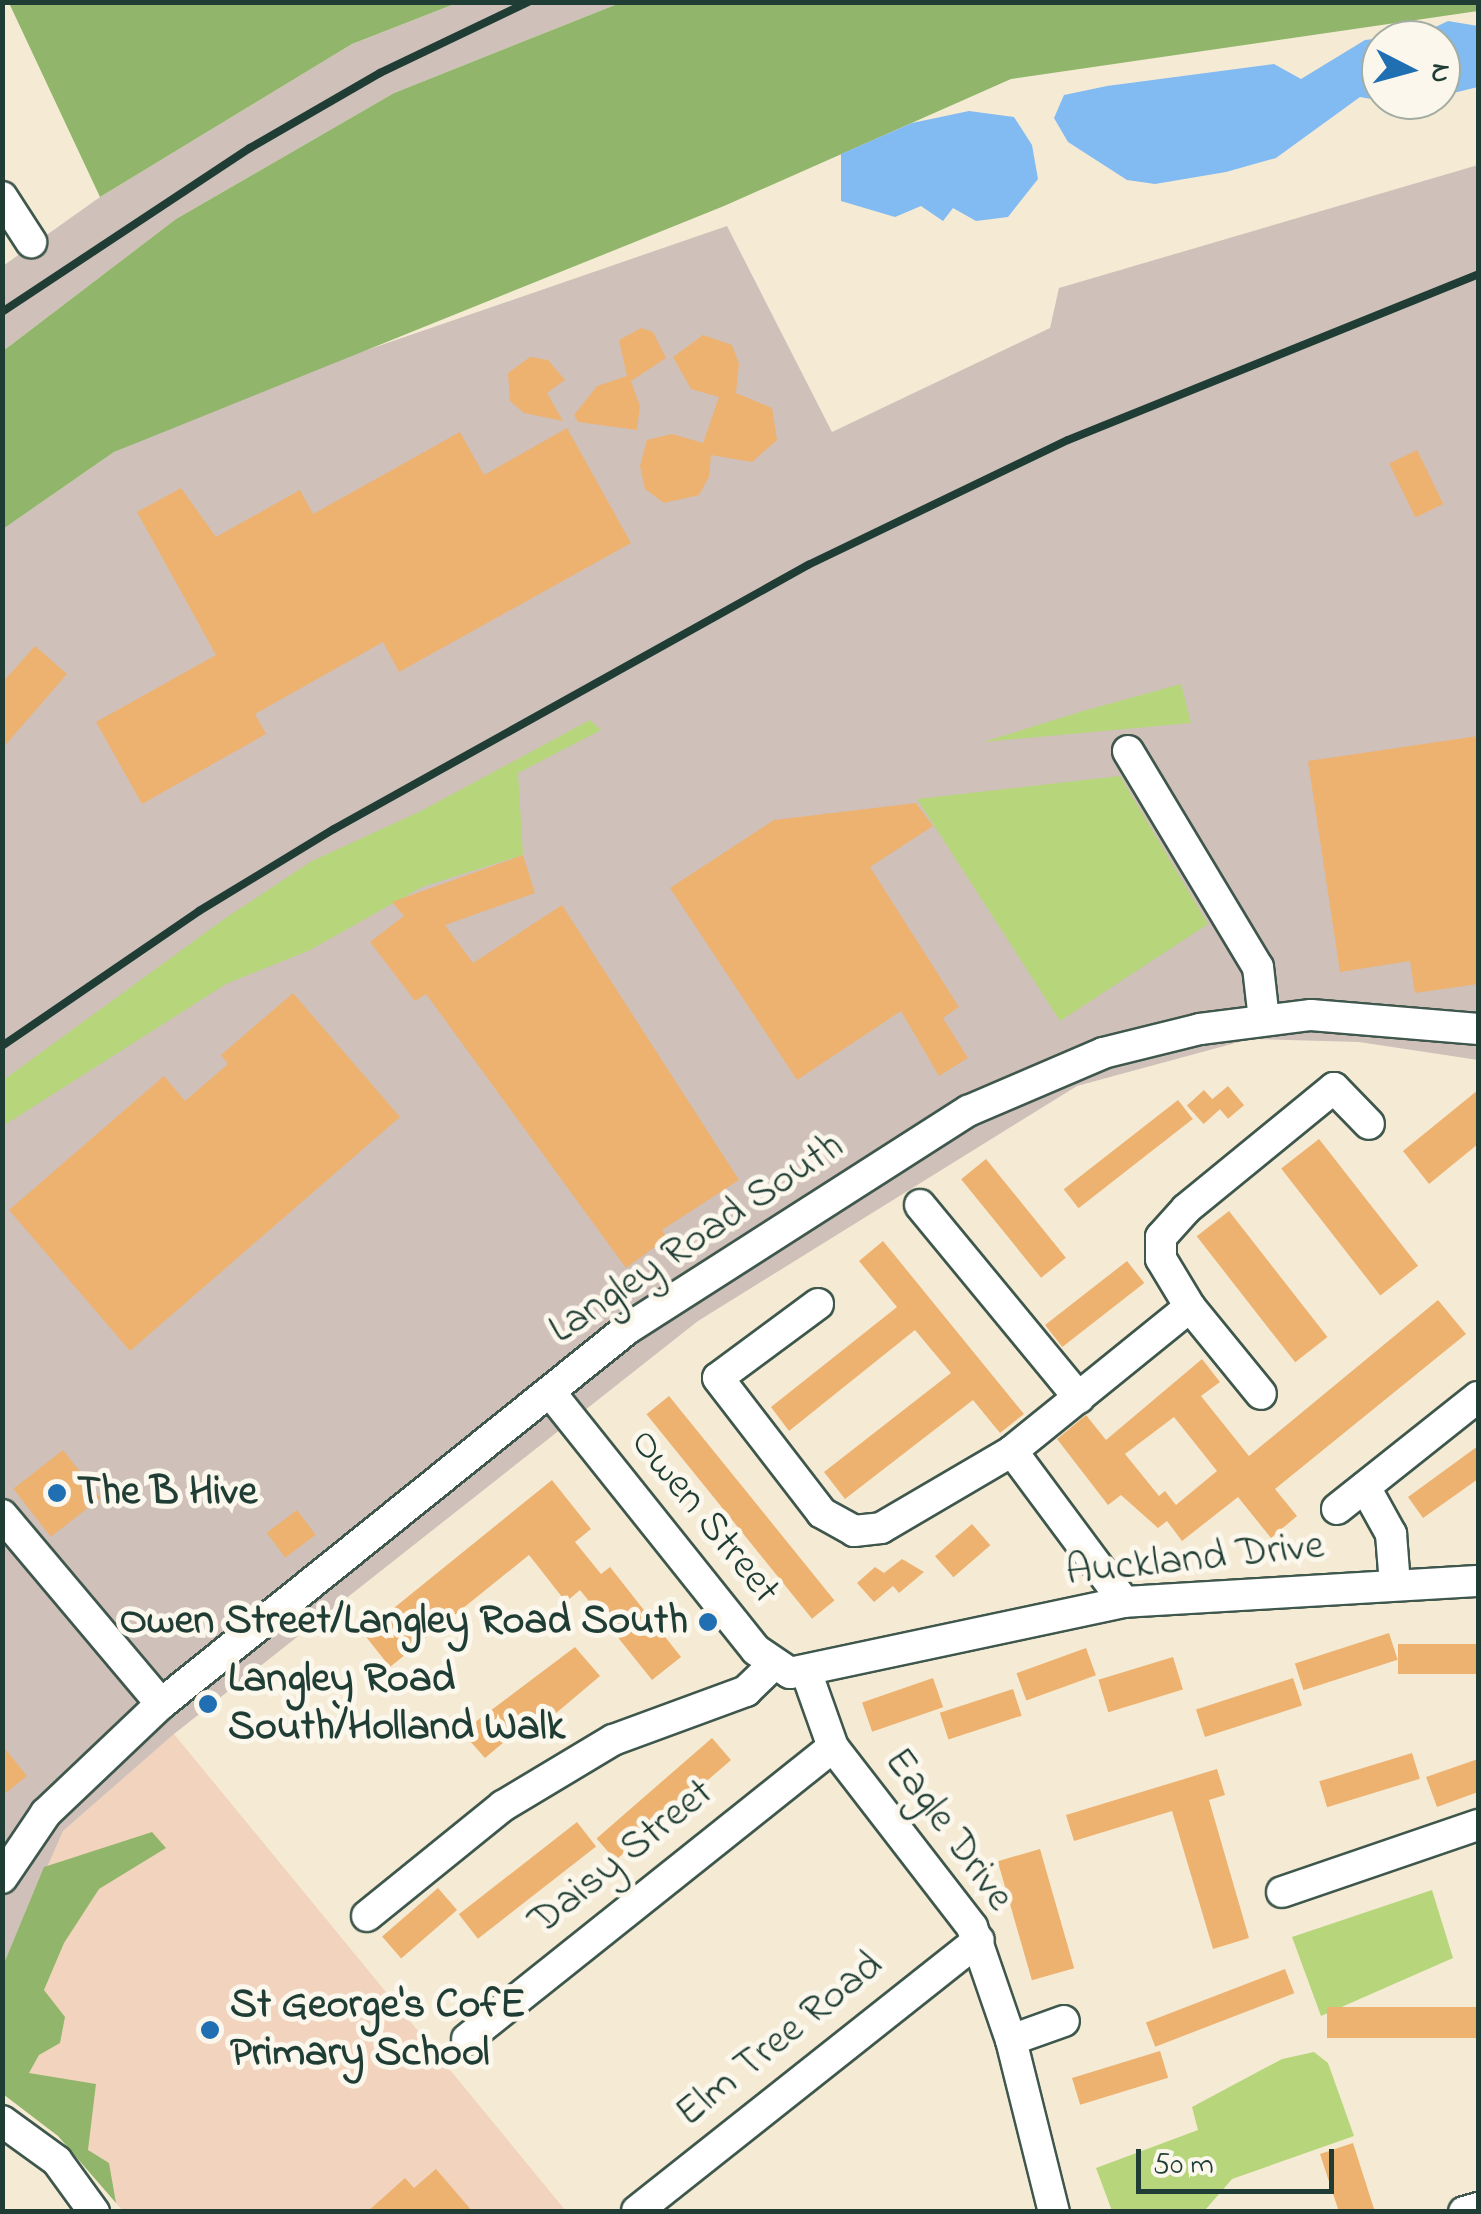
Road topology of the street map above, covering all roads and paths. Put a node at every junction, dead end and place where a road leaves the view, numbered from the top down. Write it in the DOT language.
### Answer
graph roads {
  1 [pos="2,197"];
  2 [pos="31,242"];
  3 [pos="1128,751"];
  4 [pos="1264,1020"];
  5 [pos="1478,1029"];
  6 [pos="1369,1124"];
  7 [pos="920,1206"];
  8 [pos="818,1304"];
  9 [pos="1190,1307"];
  10 [pos="550,1392"];
  11 [pos="1261,1394"];
  12 [pos="1478,1397"];
  13 [pos="1079,1398"];
  14 [pos="1012,1451"];
  15 [pos="1365,1487"];
  16 [pos="1337,1509"];
  17 [pos="2,1515"];
  18 [pos="1478,1581"];
  19 [pos="1395,1585"];
  20 [pos="1124,1602"];
  21 [pos="773,1665"];
  22 [pos="807,1674"];
  23 [pos="161,1704"];
  24 [pos="834,1746"];
  25 [pos="1478,1826"];
  26 [pos="2,1878"];
  27 [pos="1282,1892"];
  28 [pos="366,1916"];
  29 [pos="978,1940"];
  30 [pos="1064,2021"];
  31 [pos="466,2038"];
  32 [pos="1011,2040"];
  33 [pos="2,2122"];
  34 [pos="1478,2208"];
  35 [pos="638,2211"];
  36 [pos="94,2212"];
  37 [pos="1054,2212"];
  38 [pos="1464,2212"];
  1 -- 2 [label="street"];
  3 -- 4 [label="street"];
  4 -- 5 [label="street, Langley Road South"];
  4 -- 10 [label="street, Langley Road South"];
  6 -- 9 [label="street"];
  7 -- 13 [label="street"];
  8 -- 14 [label="street"];
  9 -- 11 [label="street"];
  9 -- 13 [label="street"];
  10 -- 21 [label="street, Owen Street"];
  10 -- 23 [label="street, Langley Road South"];
  12 -- 15 [label="street"];
  13 -- 14 [label="street"];
  14 -- 20 [label="street"];
  15 -- 16 [label="street"];
  15 -- 19 [label="street"];
  17 -- 23 [label="street"];
  18 -- 19 [label="street, Auckland Drive"];
  19 -- 20 [label="street, Auckland Drive"];
  20 -- 22 [label="street, Auckland Drive"];
  21 -- 22 [label="street, Owen Street"];
  21 -- 28 [label="street"];
  22 -- 24 [label="street, Eagle Drive"];
  23 -- 26 [label="street, Langley Road South"];
  24 -- 29 [label="street, Eagle Drive"];
  24 -- 31 [label="street, Daisy Street"];
  25 -- 27 [label="street"];
  29 -- 32 [label="street, Eagle Drive"];
  29 -- 35 [label="street, Elm Tree Road"];
  30 -- 32 [label="street"];
  32 -- 37 [label="street, Eagle Drive"];
  33 -- 36 [label="street"];
  34 -- 38 [label="street"];
}
